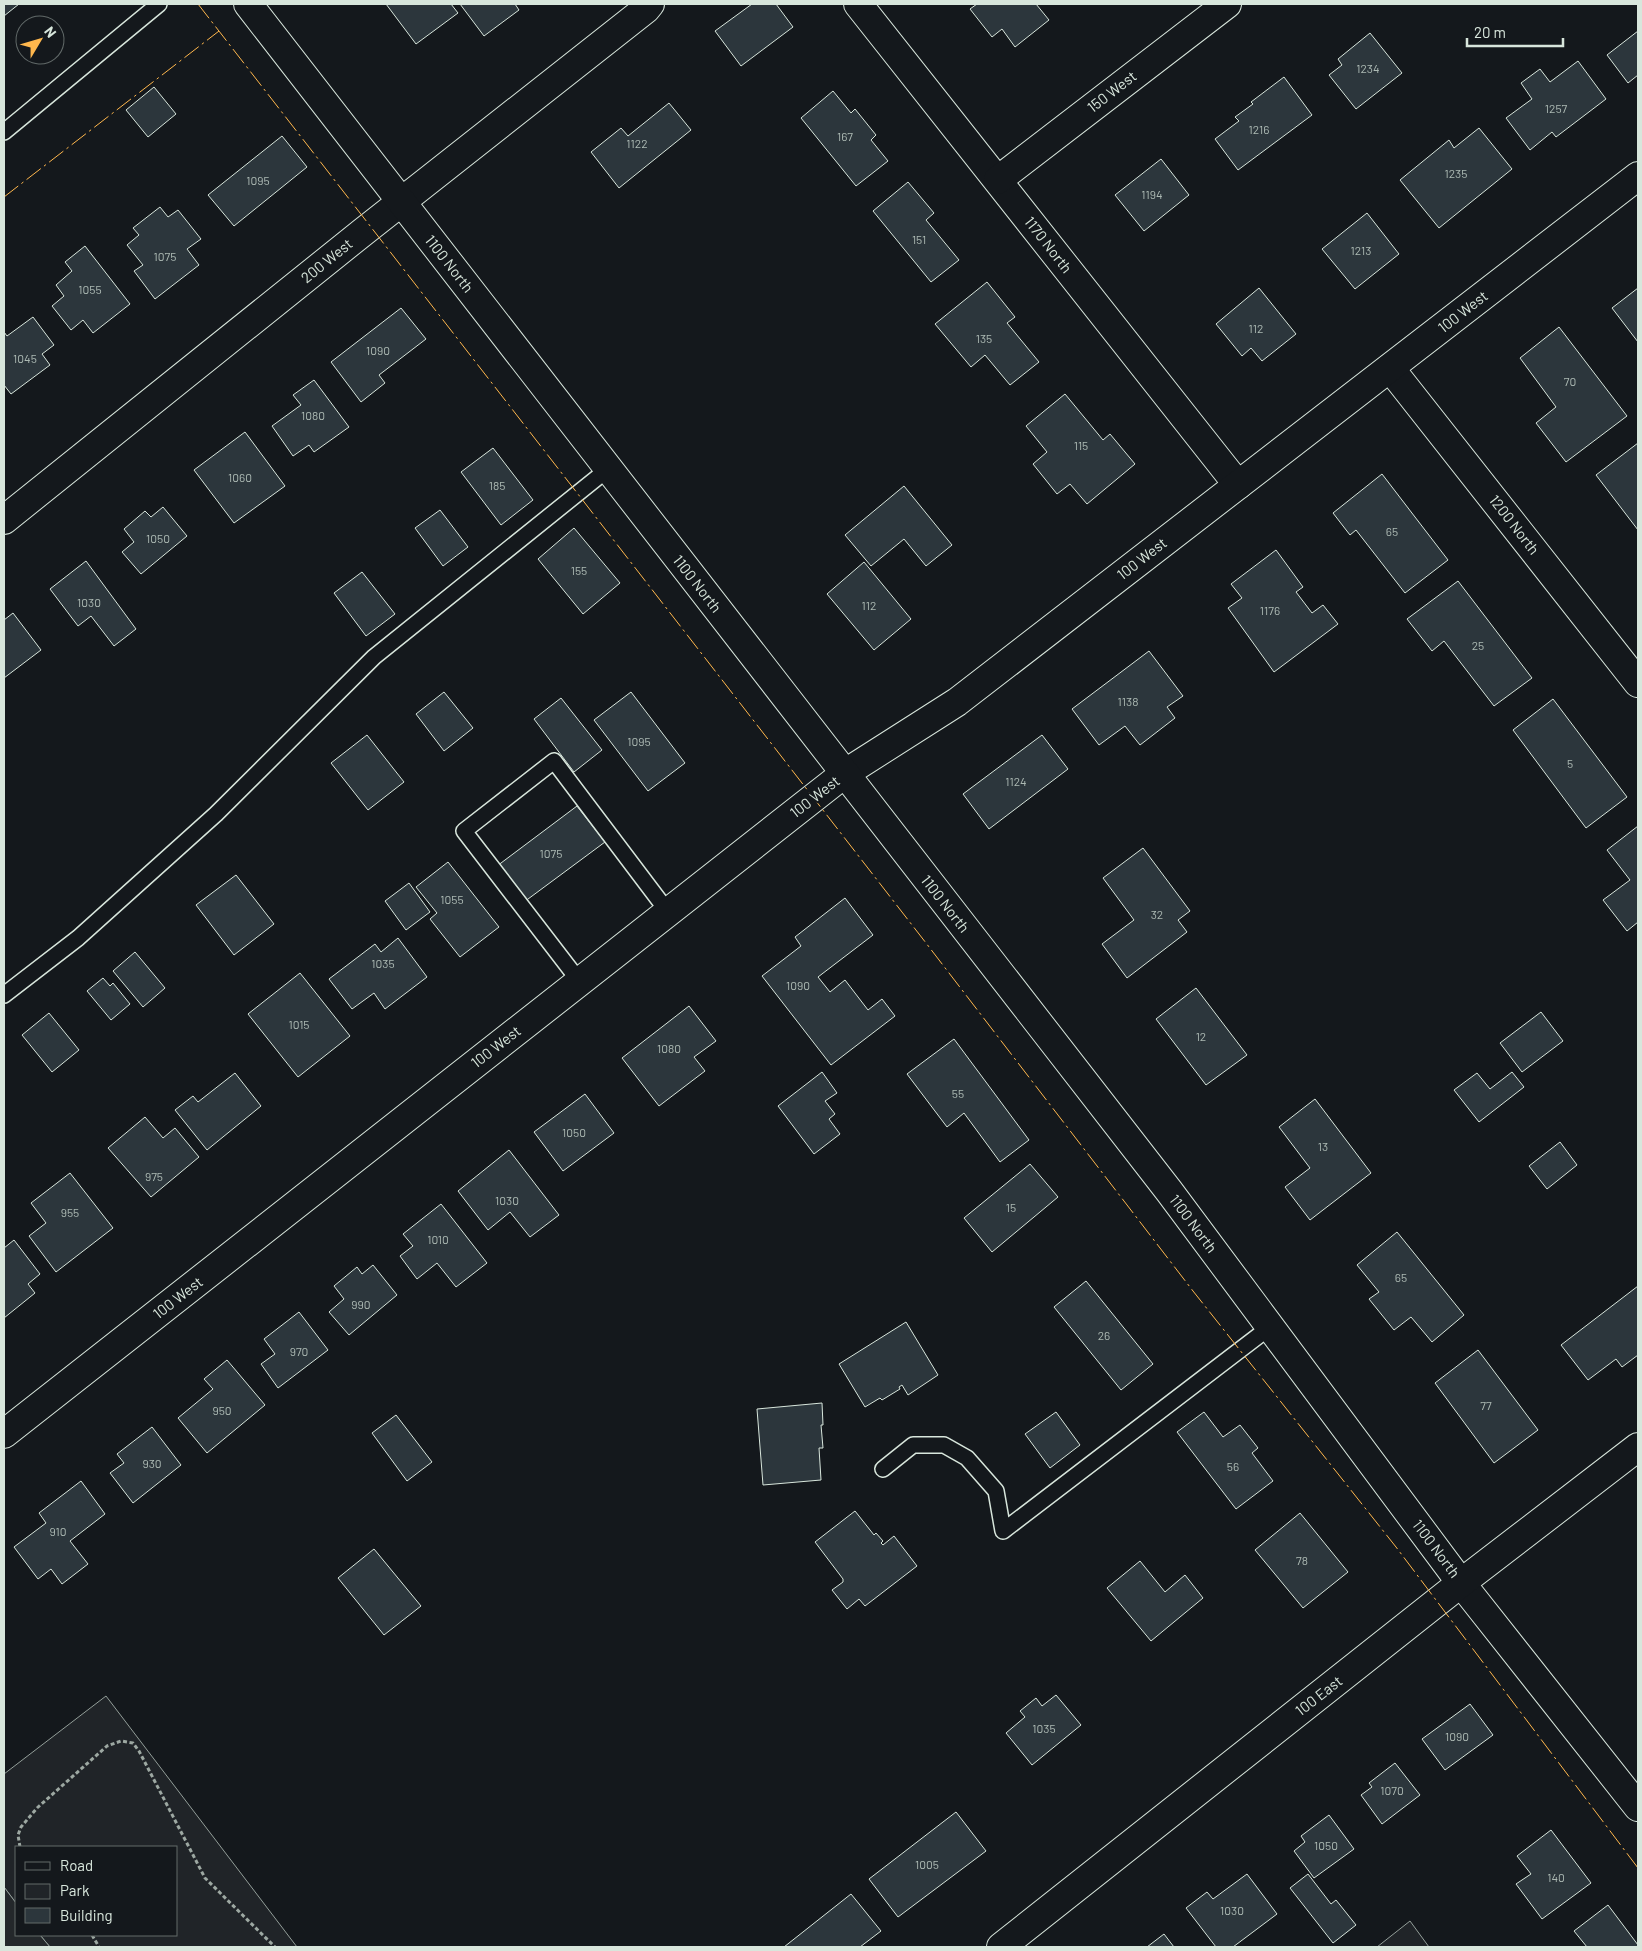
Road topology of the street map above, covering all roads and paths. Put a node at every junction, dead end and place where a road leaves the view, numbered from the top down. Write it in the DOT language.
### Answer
graph roads {
  1 [pos="159,4"];
  2 [pos="248,4"];
  3 [pos="650,4"];
  4 [pos="858,4"];
  5 [pos="1227,4"];
  6 [pos="4,132"];
  7 [pos="1638,176"];
  8 [pos="998,180"];
  9 [pos="402,202"];
  10 [pos="1390,368"];
  11 [pos="608,469"];
  12 [pos="1238,486"];
  13 [pos="4,520"];
  14 [pos="1638,683"];
  15 [pos="844,774"];
  16 [pos="668,912"];
  17 [pos="580,982"];
  18 [pos="4,995"];
  19 [pos="1270,1327"];
  20 [pos="4,1434"];
  21 [pos="1638,1447"];
  22 [pos="883,1469"];
  23 [pos="1461,1583"];
  24 [pos="1638,1808"];
  25 [pos="20,1846"];
  26 [pos="93,1936"];
  27 [pos="99,1947"];
  28 [pos="275,1947"];
  29 [pos="1001,1947"];
  1 -- 6 [label="lane"];
  2 -- 9 [label="street, 1100 North"];
  3 -- 9 [label="street, 200 West"];
  4 -- 8 [label="street, 1170 North"];
  5 -- 8 [label="street, 150 West"];
  7 -- 10 [label="street, 100 West"];
  8 -- 12 [label="street, 1170 North"];
  9 -- 11 [label="street, 1100 North"];
  9 -- 13 [label="street, 200 West"];
  10 -- 12 [label="street, 100 West"];
  10 -- 14 [label="street, 1200 North"];
  11 -- 15 [label="street, 1100 North"];
  11 -- 18 [label="lane"];
  12 -- 15 [label="street, 100 West"];
  15 -- 16 [label="street, 100 West"];
  15 -- 19 [label="street, 1100 North"];
  16 -- 17 [label="street, 100 West"];
  16 -- 17 [label="lane"];
  17 -- 20 [label="street, 100 West"];
  19 -- 22 [label="lane"];
  19 -- 23 [label="street, 1100 North"];
  21 -- 23 [label="street, 100 East"];
  23 -- 24 [label="street, 1100 North"];
  23 -- 29 [label="street, 100 East"];
  25 -- 28 [label="path"];
  26 -- 27 [label="path"];
}
